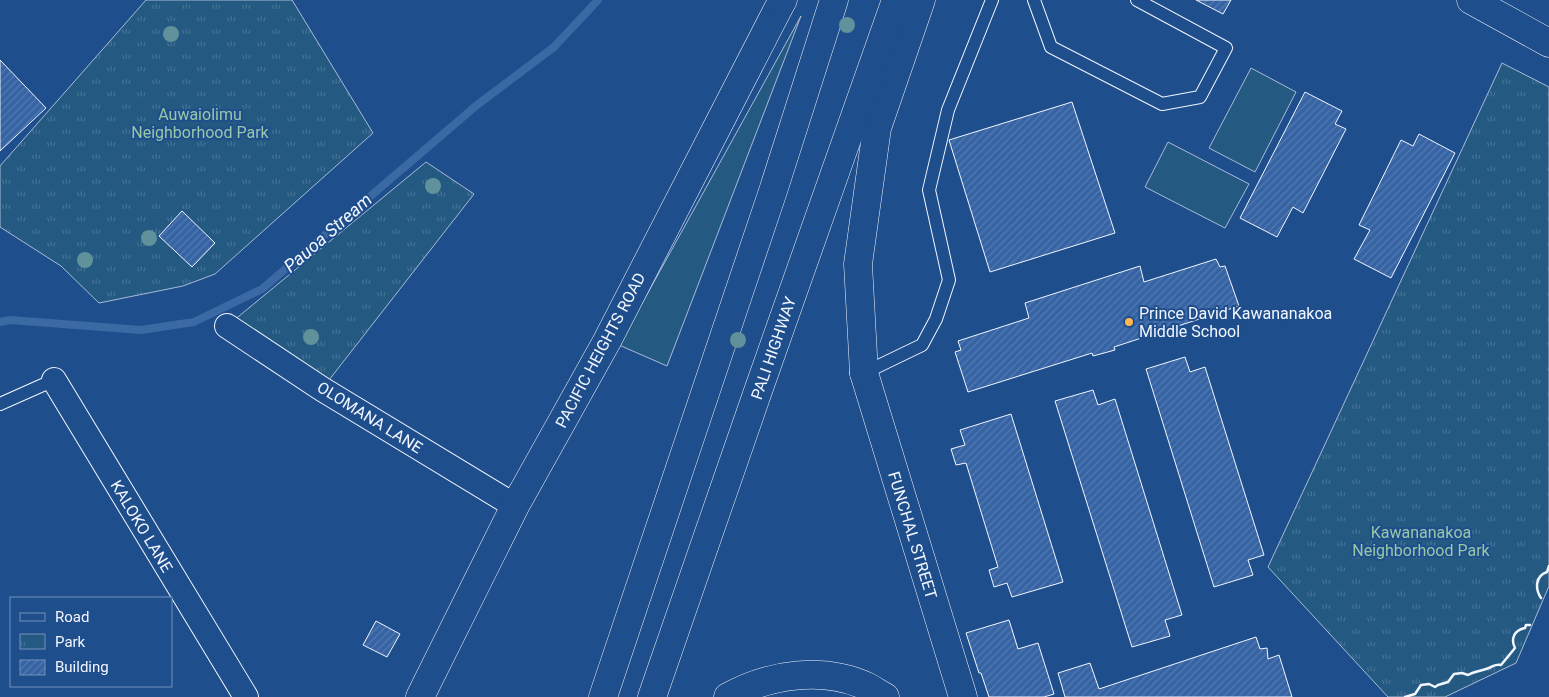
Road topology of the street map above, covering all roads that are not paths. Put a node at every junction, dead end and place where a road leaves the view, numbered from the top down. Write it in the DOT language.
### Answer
graph roads {
  1 [pos="834,0"];
  2 [pos="896,0"];
  3 [pos="920,0"];
  4 [pos="992,0"];
  5 [pos="1034,0"];
  6 [pos="1137,0"];
  7 [pos="1471,0"];
  8 [pos="782,2"];
  9 [pos="1549,43"];
  10 [pos="227,326"];
  11 [pos="864,373"];
  12 [pos="54,380"];
  13 [pos="0,404"];
  14 [pos="515,506"];
  15 [pos="246,697"];
  16 [pos="420,697"];
  17 [pos="603,697"];
  18 [pos="652,697"];
  19 [pos="728,697"];
  20 [pos="885,697"];
  21 [pos="963,697"];
  1 -- 17 [label="main road"];
  2 -- 18 [label="main road, PALI HIGHWAY"];
  3 -- 11 [label="main road, FUNCHAL STREET"];
  4 -- 11 [label="lane"];
  5 -- 6 [label="lane"];
  7 -- 9 [label="main road"];
  8 -- 14 [label="main road, PACIFIC HEIGHTS ROAD"];
  10 -- 14 [label="street, OLOMANA LANE"];
  11 -- 21 [label="main road, FUNCHAL STREET"];
  12 -- 13 [label="lane"];
  12 -- 15 [label="street, KALOKO LANE"];
  14 -- 16 [label="main road, PACIFIC HEIGHTS ROAD"];
  19 -- 20 [label="main road"];
}
